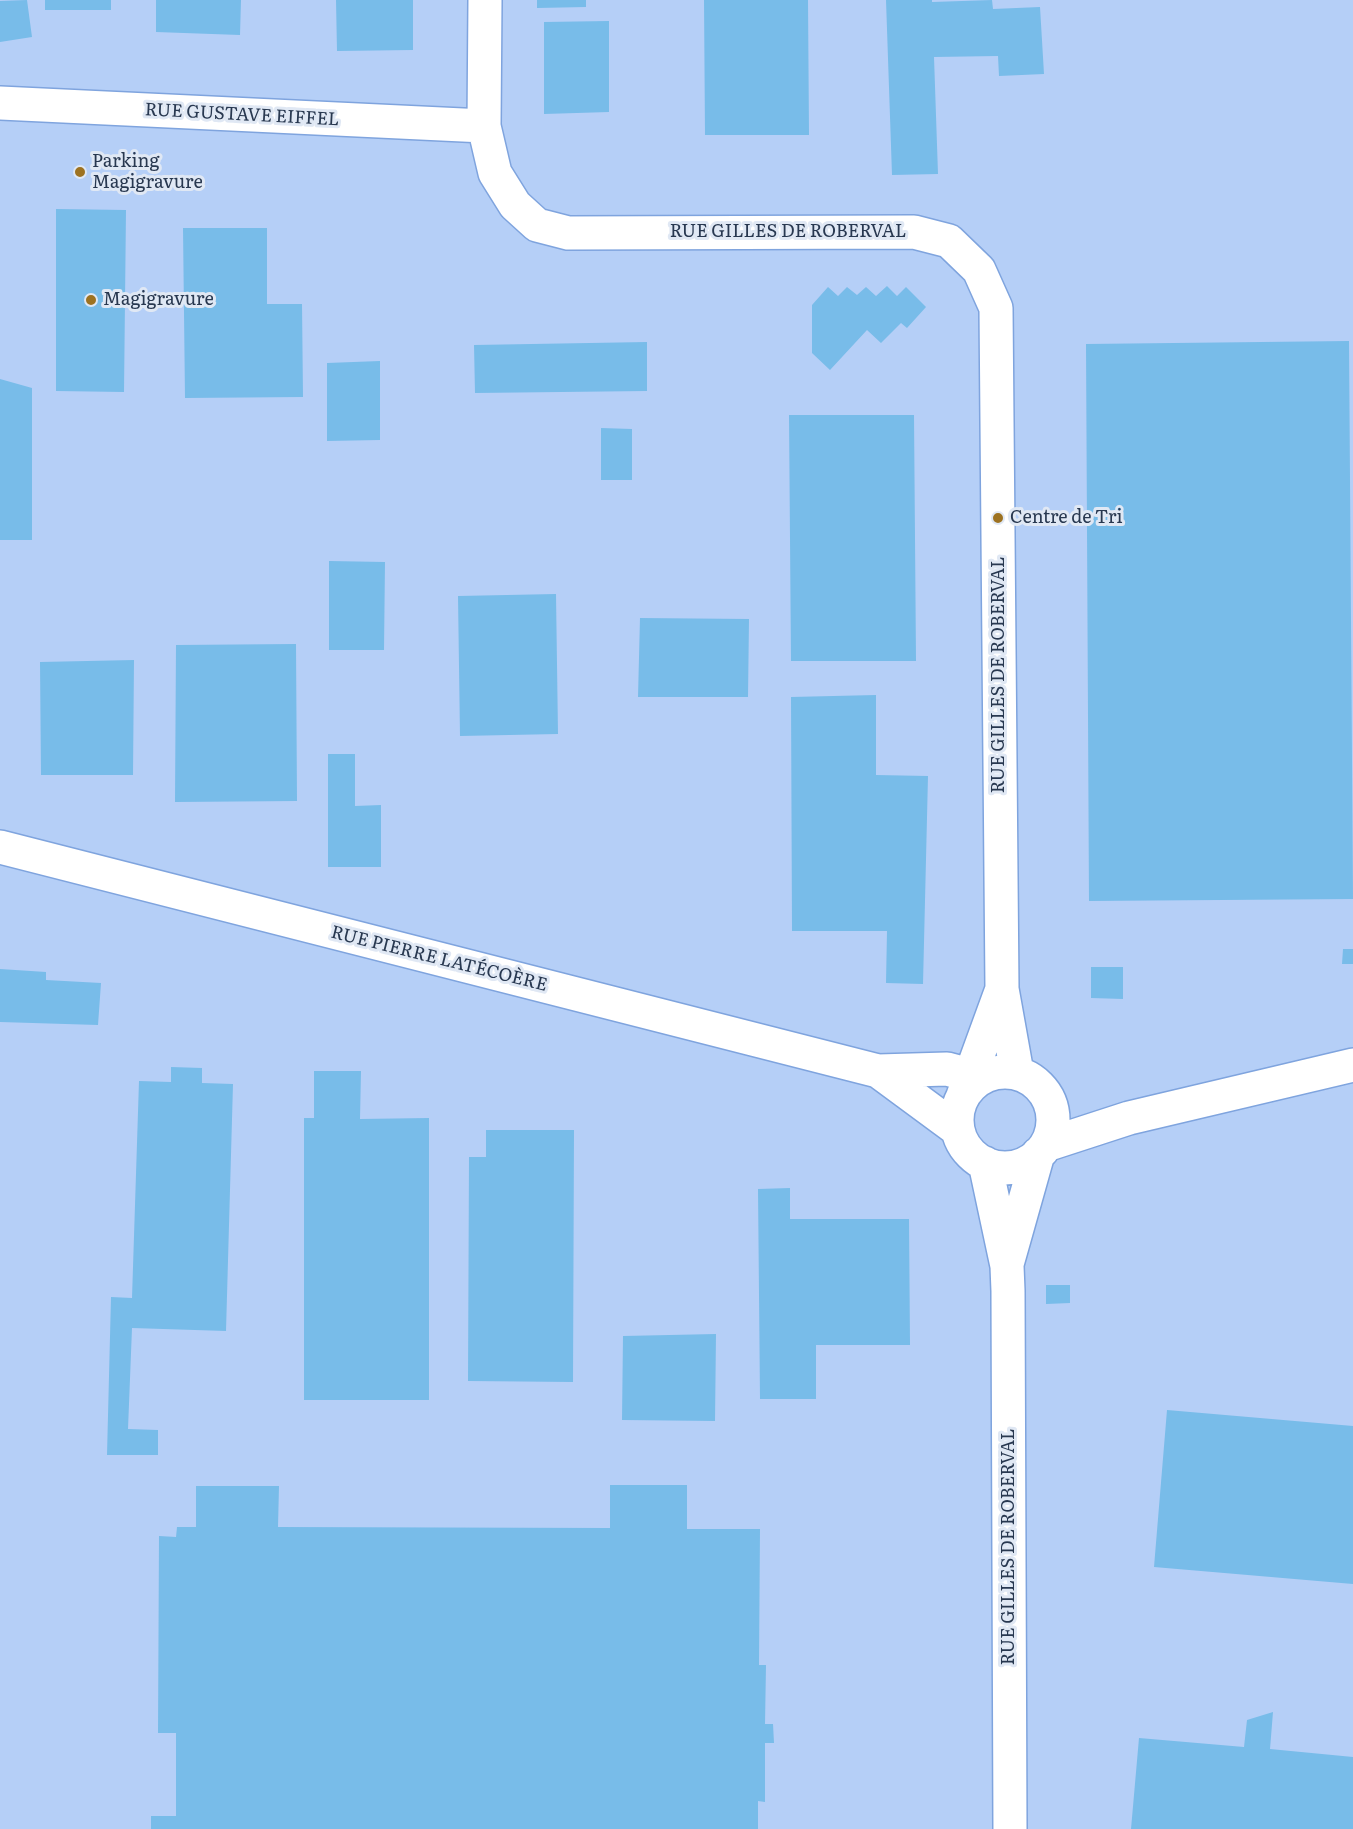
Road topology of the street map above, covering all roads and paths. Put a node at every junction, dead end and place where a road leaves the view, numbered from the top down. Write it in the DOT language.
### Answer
graph roads {
  1 [pos="485,0"];
  2 [pos="0,103"];
  3 [pos="484,126"];
  4 [pos="0,847"];
  5 [pos="1002,989"];
  6 [pos="1353,1065"];
  7 [pos="878,1071"];
  8 [pos="1017,1073"];
  9 [pos="971,1083"];
  10 [pos="1052,1110"];
  11 [pos="1129,1118"];
  12 [pos="958,1130"];
  13 [pos="1042,1150"];
  14 [pos="984,1163"];
  15 [pos="1007,1266"];
  16 [pos="1010,1829"];
  1 -- 3 [label="street, RUE GILLES DE ROBERVAL"];
  2 -- 3 [label="street, RUE GUSTAVE EIFFEL"];
  3 -- 5 [label="street, RUE GILLES DE ROBERVAL"];
  4 -- 7 [label="street, RUE PIERRE LATÉCOÈRE"];
  5 -- 8 [label="street, RUE GILLES DE ROBERVAL"];
  5 -- 9 [label="street, RUE GILLES DE ROBERVAL"];
  6 -- 11 [label="street"];
  7 -- 9 [label="street, RUE PIERRE LATÉCOÈRE"];
  7 -- 12 [label="street, RUE PIERRE LATÉCOÈRE"];
  8 -- 9 [label="street"];
  8 -- 10 [label="street"];
  9 -- 12 [label="street"];
  10 -- 11 [label="street"];
  10 -- 13 [label="street"];
  11 -- 13 [label="street"];
  12 -- 14 [label="street"];
  13 -- 14 [label="street"];
  13 -- 15 [label="street, RUE GILLES DE ROBERVAL"];
  14 -- 15 [label="street, RUE GILLES DE ROBERVAL"];
  15 -- 16 [label="street, RUE GILLES DE ROBERVAL"];
}
